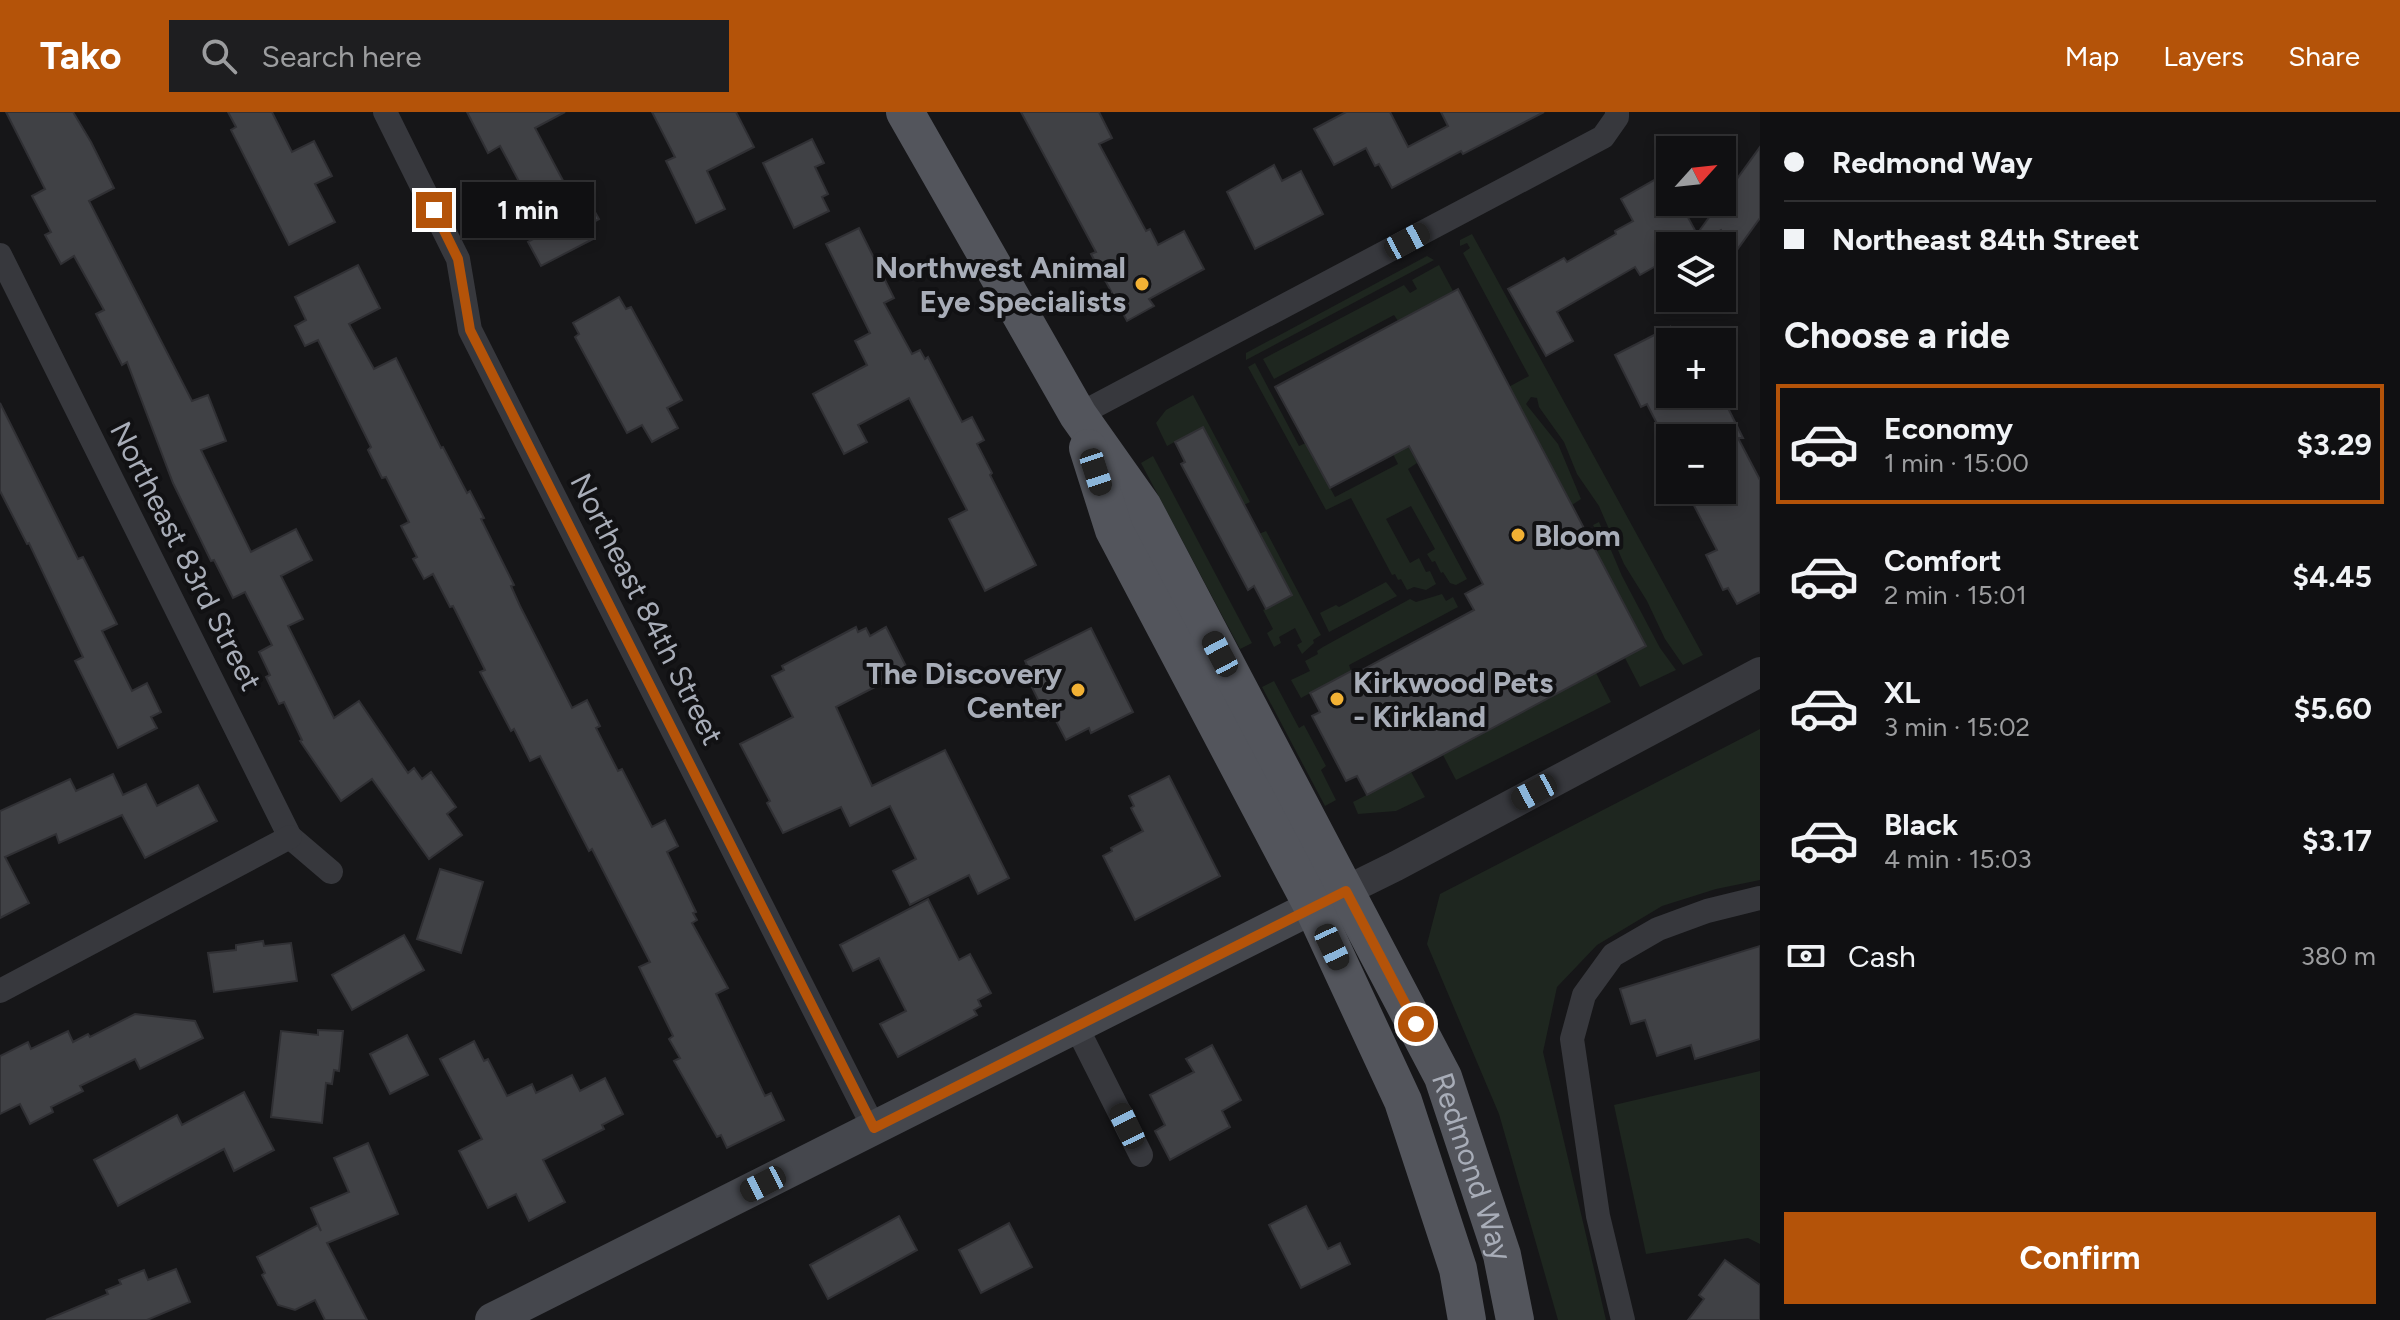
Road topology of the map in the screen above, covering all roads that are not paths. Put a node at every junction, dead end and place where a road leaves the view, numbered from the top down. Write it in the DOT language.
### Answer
graph roads {
  1 [pos="385,112"];
  2 [pos="905,112"];
  3 [pos="1617,112"];
  4 [pos="0,255"];
  5 [pos="1078,415"];
  6 [pos="1760,672"];
  7 [pos="290,837"];
  8 [pos="331,872"];
  9 [pos="1346,891"];
  10 [pos="1760,898"];
  11 [pos="1313,907"];
  12 [pos="0,991"];
  13 [pos="1076,1026"];
  14 [pos="874,1128"];
  15 [pos="1141,1155"];
  16 [pos="492,1320"];
  17 [pos="1467,1320"];
  18 [pos="1515,1320"];
  19 [pos="1623,1320"];
  1 -- 14 [label="street, Northeast 84th Street"];
  2 -- 5 [label="main road"];
  3 -- 5 [label="street"];
  4 -- 7 [label="street, Northeast 83rd Street"];
  5 -- 9 [label="main road, Redmond Way"];
  5 -- 11 [label="main road, Redmond Way"];
  6 -- 9 [label="street"];
  7 -- 8 [label="street, Northeast 83rd Street"];
  7 -- 12 [label="street"];
  9 -- 11 [label="street"];
  9 -- 18 [label="main road, Redmond Way"];
  10 -- 19 [label="street"];
  11 -- 13 [label="main road"];
  11 -- 17 [label="main road, Redmond Way"];
  13 -- 14 [label="main road"];
  13 -- 15 [label="street"];
  14 -- 16 [label="main road"];
}
